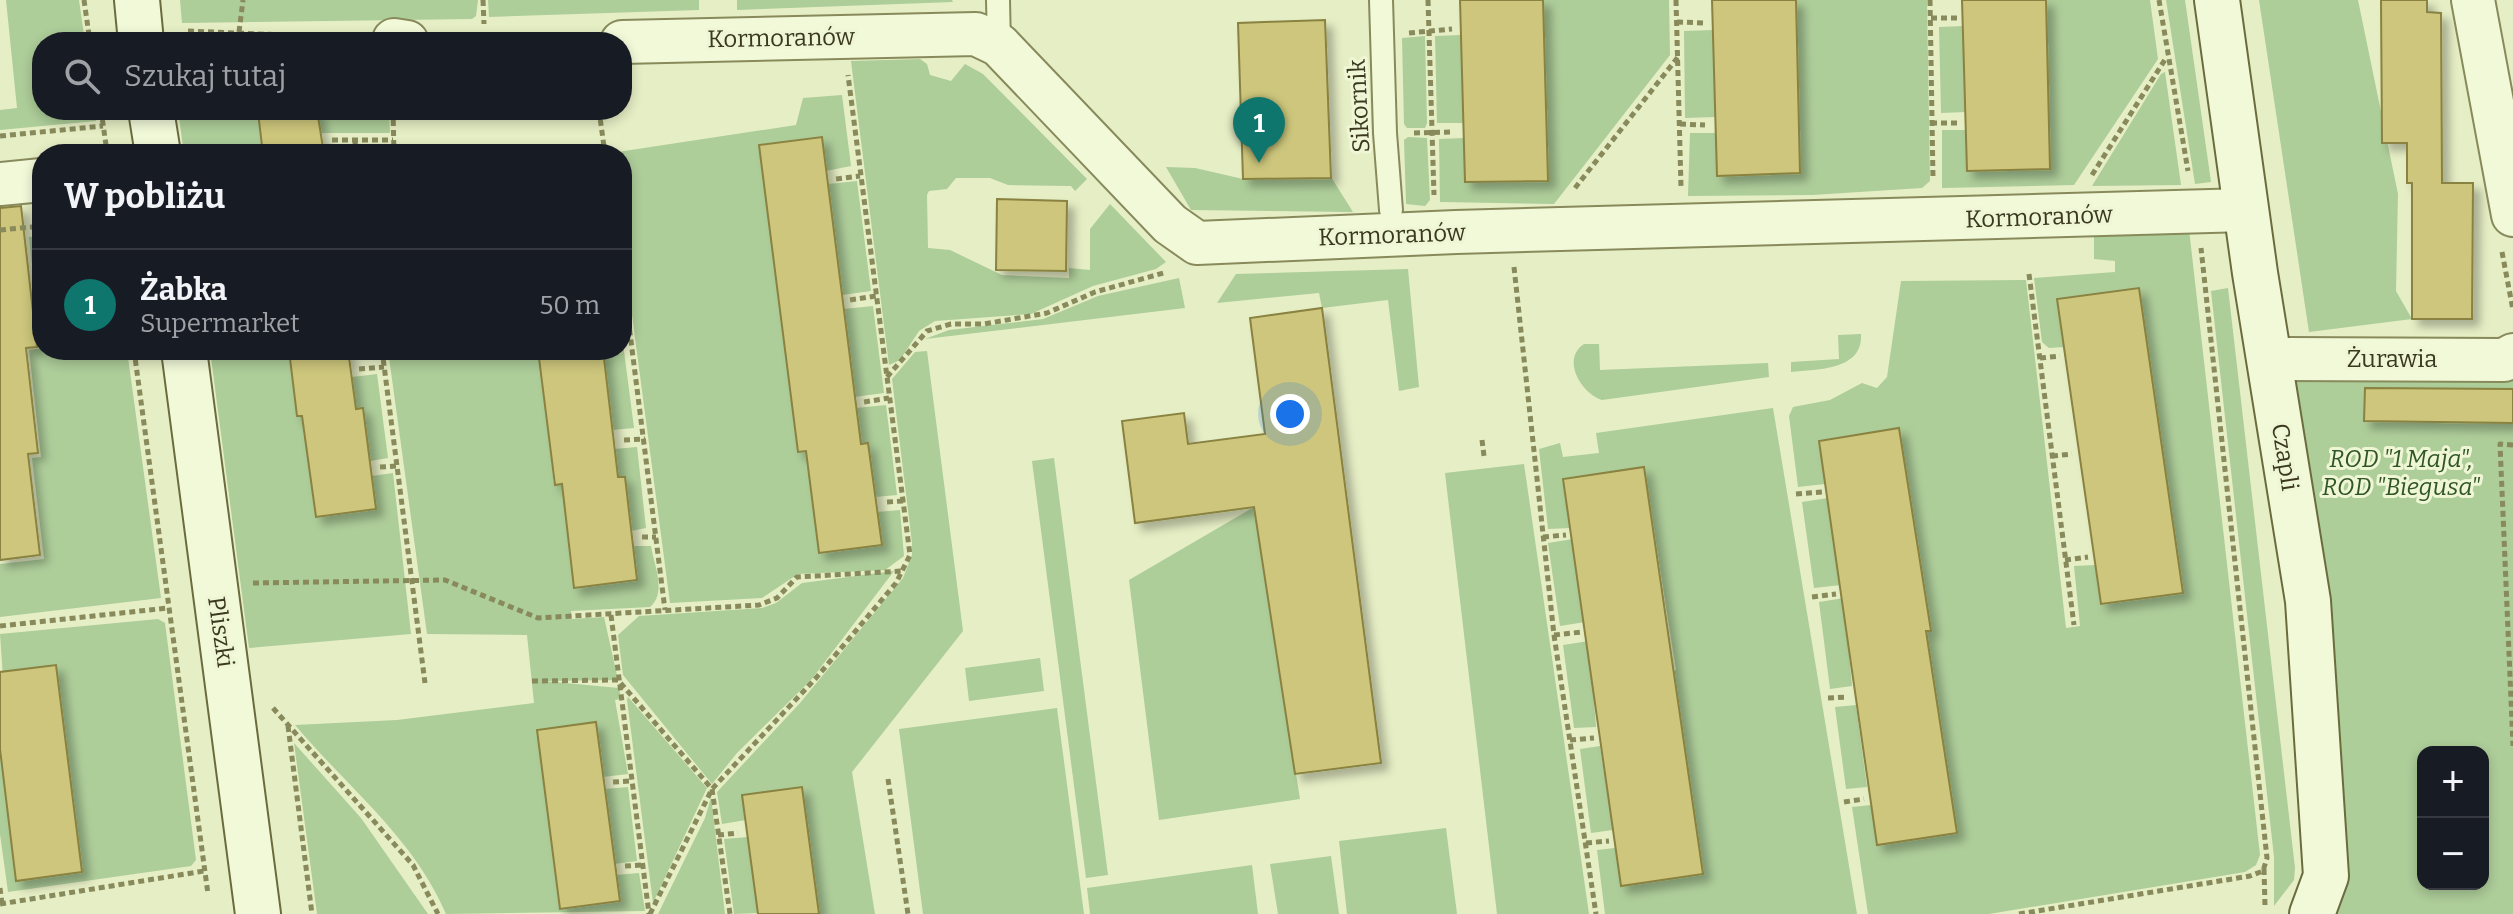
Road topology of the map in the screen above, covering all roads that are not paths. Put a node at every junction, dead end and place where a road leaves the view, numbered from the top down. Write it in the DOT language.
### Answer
graph roads {
  1 [pos="137,0"];
  2 [pos="998,0"];
  3 [pos="1381,0"];
  4 [pos="2217,0"];
  5 [pos="2473,0"];
  6 [pos="140,32"];
  7 [pos="632,42"];
  8 [pos="999,45"];
  9 [pos="153,120"];
  10 [pos="156,144"];
  11 [pos="32,181"];
  12 [pos="0,184"];
  13 [pos="1391,210"];
  14 [pos="2246,210"];
  15 [pos="2513,215"];
  16 [pos="2513,355"];
  17 [pos="2269,359"];
  18 [pos="185,360"];
  19 [pos="258,914"];
  20 [pos="2312,914"];
  1 -- 6 [label="street"];
  2 -- 8 [label="lane"];
  3 -- 13 [label="lane, Sikornik"];
  4 -- 14 [label="street, Czapli"];
  5 -- 15 [label="street"];
  7 -- 8 [label="street, Kormoranów"];
  8 -- 14 [label="street, Kormoranów"];
  9 -- 10 [label="street"];
  11 -- 12 [label="street"];
  14 -- 17 [label="street, Czapli"];
  16 -- 17 [label="street, Żurawia"];
  17 -- 20 [label="street, Czapli"];
  18 -- 19 [label="street, Pliszki"];
}
